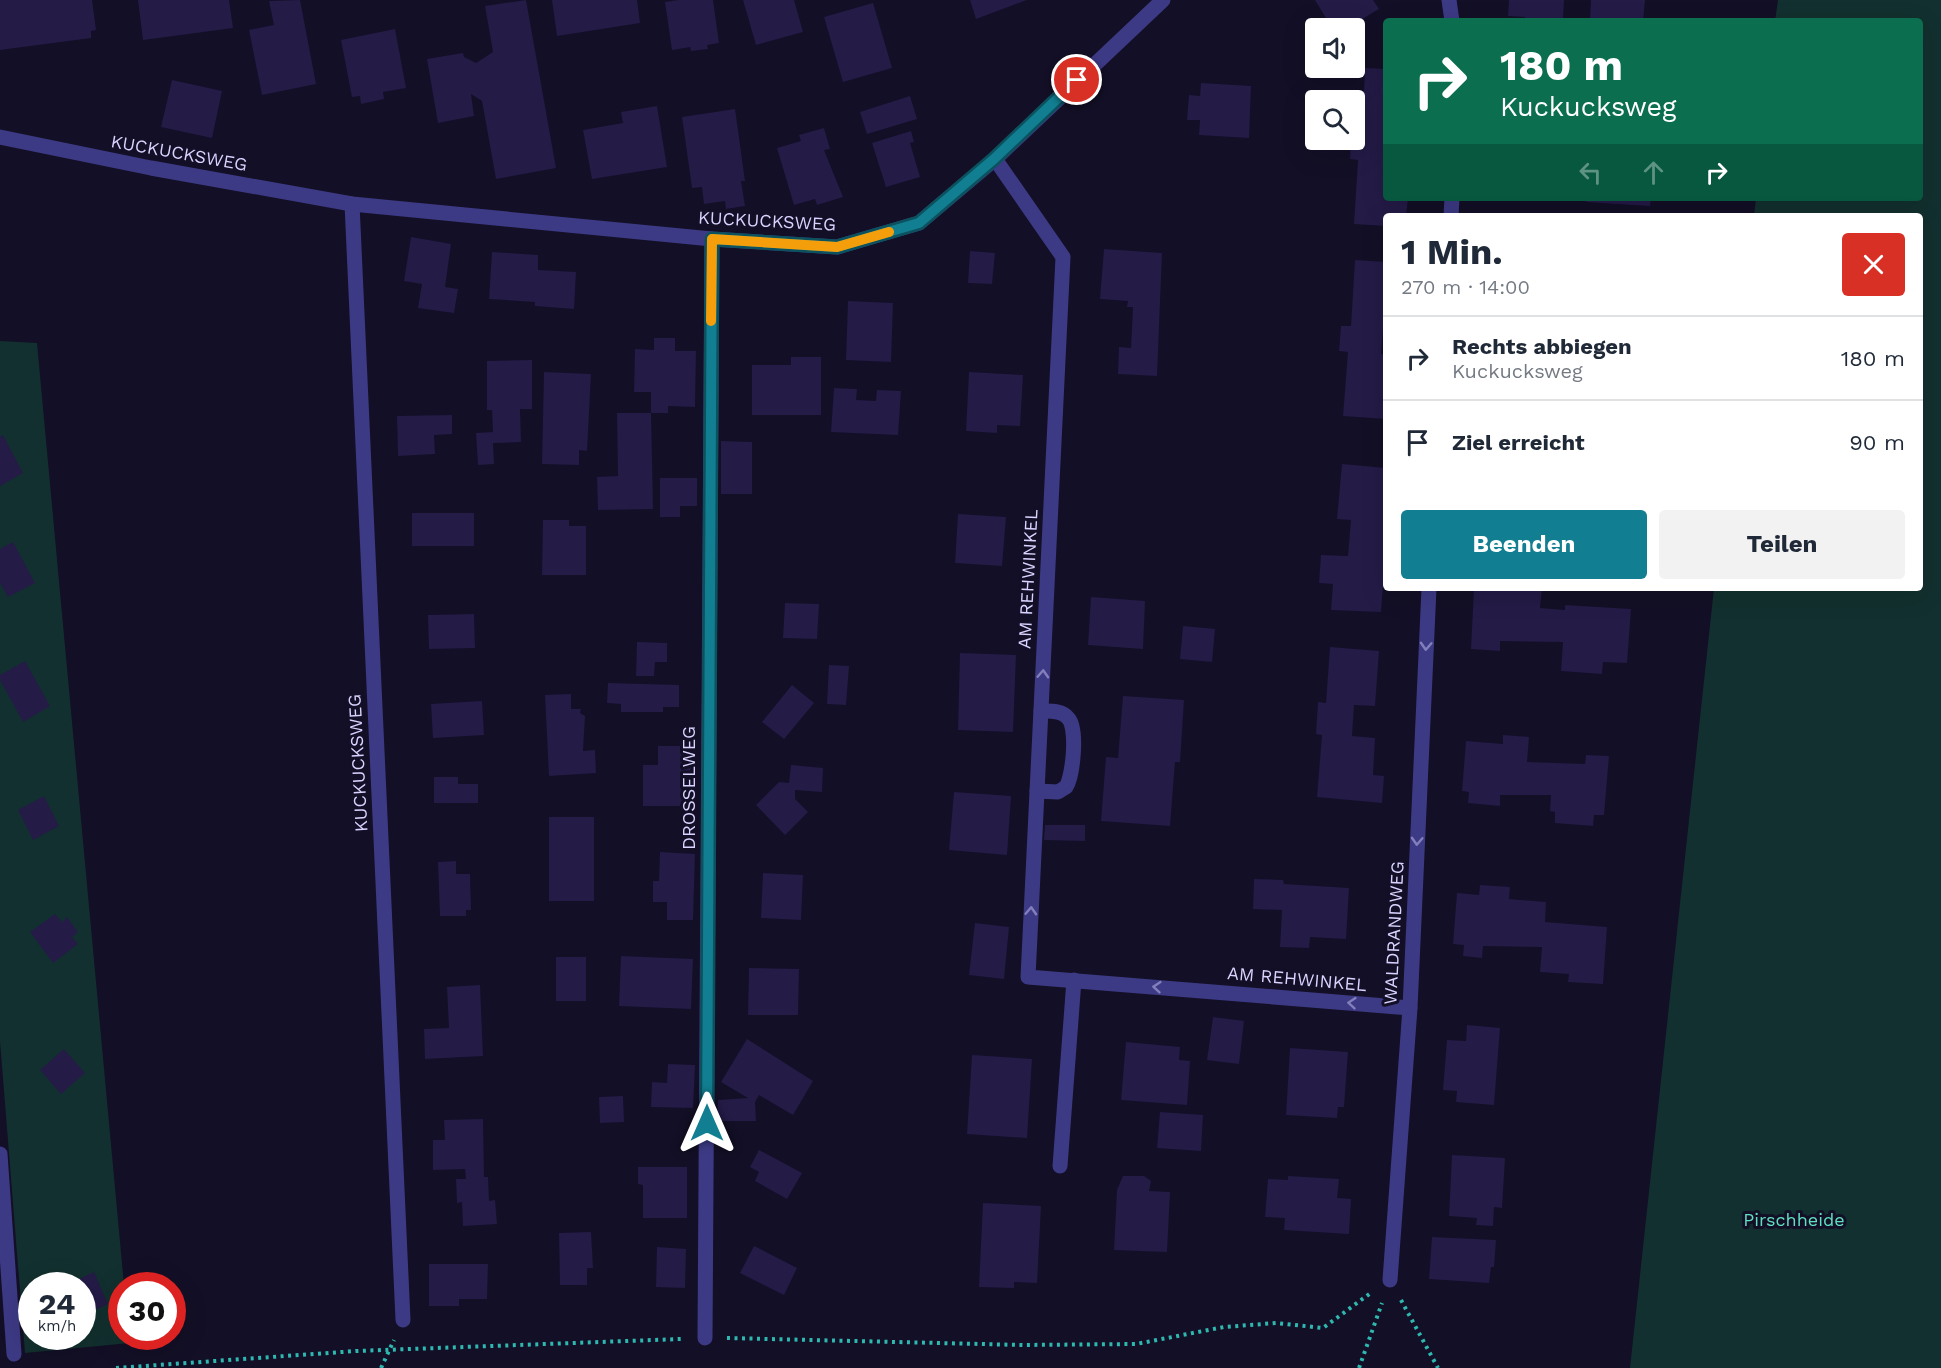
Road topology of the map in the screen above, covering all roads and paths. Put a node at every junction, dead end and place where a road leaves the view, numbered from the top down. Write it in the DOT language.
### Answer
graph roads {
  1 [pos="1163,0"];
  2 [pos="1449,0"];
  3 [pos="1452,18"];
  4 [pos="0,138"];
  5 [pos="994,159"];
  6 [pos="352,204"];
  7 [pos="712,239"];
  8 [pos="1429,591"];
  9 [pos="1041,711"];
  10 [pos="1037,791"];
  11 [pos="1074,981"];
  12 [pos="1410,1008"];
  13 [pos="0,1154"];
  14 [pos="1059,1166"];
  15 [pos="1390,1280"];
  16 [pos="403,1320"];
  17 [pos="705,1338"];
  18 [pos="388,1351"];
  19 [pos="14,1354"];
  20 [pos="116,1368"];
  21 [pos="381,1368"];
  22 [pos="1359,1368"];
  23 [pos="1438,1368"];
  1 -- 5 [label="street, KUCKUCKSWEG"];
  2 -- 3 [label="street"];
  4 -- 6 [label="street, KUCKUCKSWEG"];
  5 -- 7 [label="street, KUCKUCKSWEG"];
  9 -- 5 [label="street, AM REHWINKEL, one-way"];
  6 -- 7 [label="street, KUCKUCKSWEG"];
  6 -- 16 [label="street, KUCKUCKSWEG"];
  7 -- 17 [label="street, DROSSELWEG"];
  8 -- 12 [label="street, WALDRANDWEG, one-way"];
  9 -- 10 [label="street, AM REHWINKEL"];
  9 -- 10 [label="street"];
  11 -- 10 [label="street, AM REHWINKEL, one-way"];
  12 -- 11 [label="street, AM REHWINKEL, one-way"];
  11 -- 14 [label="street"];
  12 -- 15 [label="street, WALDRANDWEG"];
  13 -- 19 [label="street"];
  15 -- 17 [label="path"];
  15 -- 22 [label="path"];
  15 -- 23 [label="path"];
  16 -- 18 [label="path"];
  17 -- 18 [label="path"];
  18 -- 20 [label="path"];
  18 -- 21 [label="path"];
}
